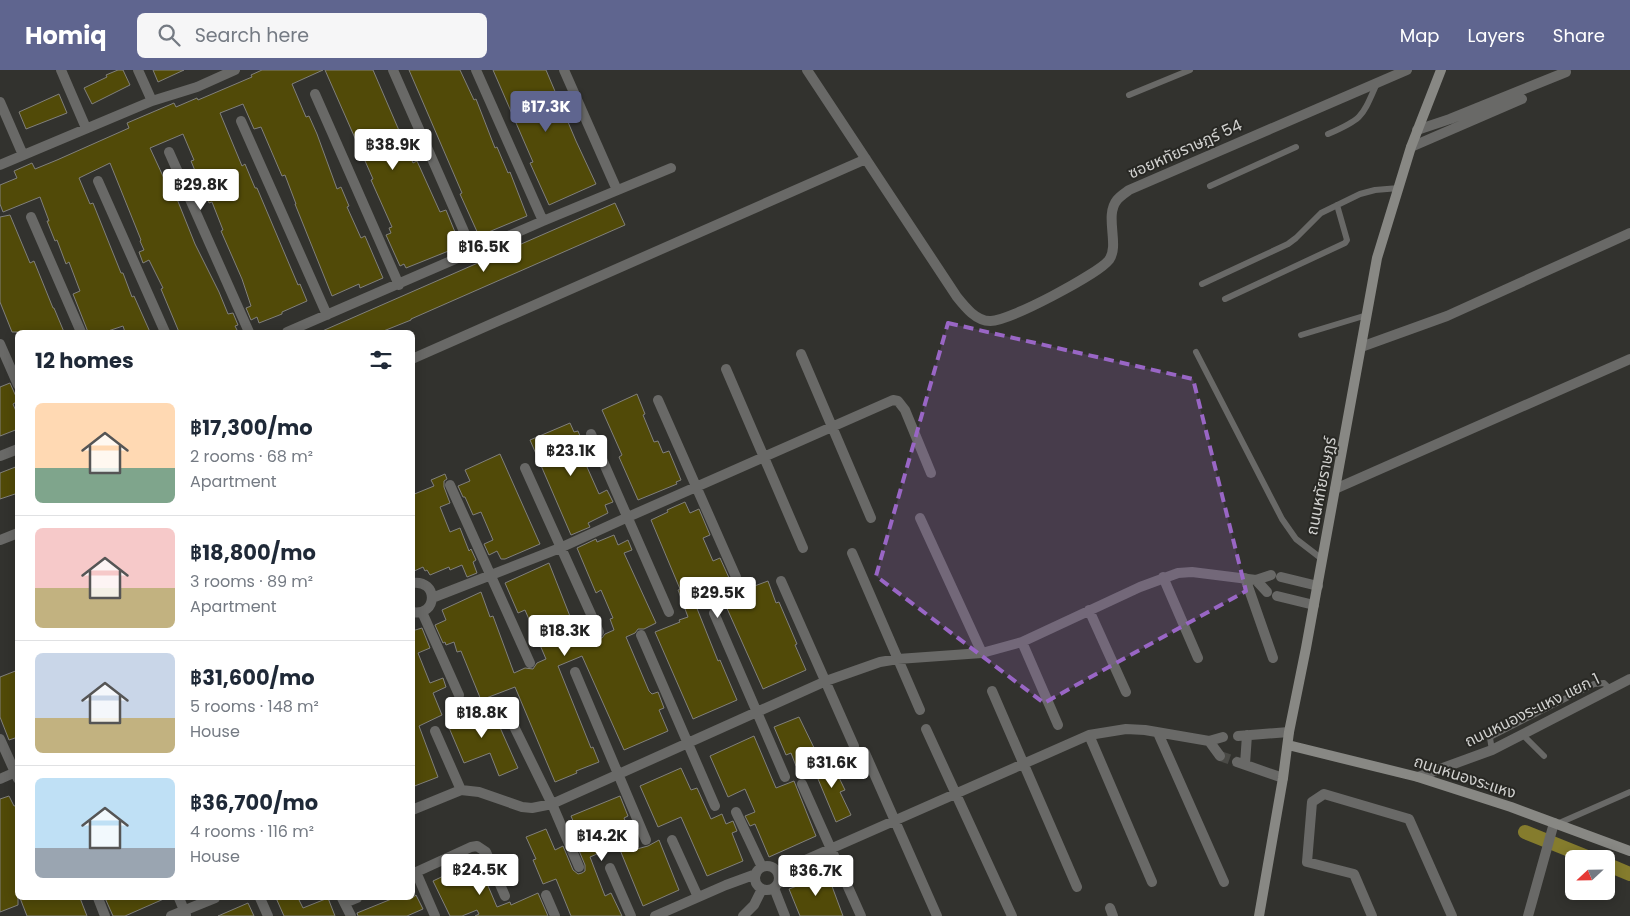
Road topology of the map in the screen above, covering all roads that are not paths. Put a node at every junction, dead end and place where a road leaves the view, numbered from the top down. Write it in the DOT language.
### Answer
graph roads {
  1 [pos="60,70"];
  2 [pos="138,70"];
  3 [pos="235,70"];
  4 [pos="393,70"];
  5 [pos="476,70"];
  6 [pos="564,70"];
  7 [pos="807,70"];
  8 [pos="1190,70"];
  9 [pos="1407,70"];
  10 [pos="1441,70"];
  11 [pos="1566,72"];
  12 [pos="216,74"];
  13 [pos="1378,82"];
  14 [pos="315,94"];
  15 [pos="1129,95"];
  16 [pos="1522,99"];
  17 [pos="152,101"];
  18 [pos="0,102"];
  19 [pos="241,121"];
  20 [pos="86,128"];
  21 [pos="1417,130"];
  22 [pos="1328,134"];
  23 [pos="1296,147"];
  24 [pos="1411,147"];
  25 [pos="169,152"];
  26 [pos="22,155"];
  27 [pos="866,159"];
  28 [pos="0,165"];
  29 [pos="671,168"];
  30 [pos="98,182"];
  31 [pos="1210,186"];
  32 [pos="1399,188"];
  33 [pos="617,190"];
  34 [pos="1337,205"];
  35 [pos="31,217"];
  36 [pos="543,221"];
  37 [pos="1630,233"];
  38 [pos="473,252"];
  39 [pos="1202,284"];
  40 [pos="399,285"];
  41 [pos="1225,299"];
  42 [pos="1367,314"];
  43 [pos="327,315"];
  44 [pos="79,330"];
  45 [pos="164,330"];
  46 [pos="248,330"];
  47 [pos="292,330"];
  48 [pos="1301,336"];
  49 [pos="0,344"];
  50 [pos="1361,347"];
  51 [pos="1196,352"];
  52 [pos="801,354"];
  53 [pos="415,358"];
  54 [pos="1630,359"];
  55 [pos="726,369"];
  56 [pos="15,378"];
  57 [pos="658,400"];
  58 [pos="831,427"];
  59 [pos="591,434"];
  60 [pos="15,450"];
  61 [pos="0,456"];
  62 [pos="764,457"];
  63 [pos="525,468"];
  64 [pos="931,473"];
  65 [pos="450,486"];
  66 [pos="696,487"];
  67 [pos="1336,489"];
  68 [pos="628,516"];
  69 [pos="871,518"];
  70 [pos="920,518"];
  71 [pos="15,534"];
  72 [pos="0,540"];
  73 [pos="560,548"];
  74 [pos="803,548"];
  75 [pos="852,553"];
  76 [pos="1322,559"];
  77 [pos="490,576"];
  78 [pos="736,577"];
  79 [pos="1163,578"];
  80 [pos="1245,578"];
  81 [pos="781,580"];
  82 [pos="1256,580"];
  83 [pos="415,583"];
  84 [pos="1318,586"];
  85 [pos="1266,592"];
  86 [pos="1277,596"];
  87 [pos="432,598"];
  88 [pos="1314,605"];
  89 [pos="1089,610"];
  90 [pos="417,612"];
  91 [pos="669,612"];
  92 [pos="714,613"];
  93 [pos="599,632"];
  94 [pos="641,635"];
  95 [pos="1022,642"];
  96 [pos="982,654"];
  97 [pos="1198,658"];
  98 [pos="1273,658"];
  99 [pos="898,659"];
  100 [pos="530,663"];
  101 [pos="575,672"];
  102 [pos="1630,679"];
  103 [pos="826,681"];
  104 [pos="1610,689"];
  105 [pos="992,691"];
  106 [pos="1126,692"];
  107 [pos="459,695"];
  108 [pos="502,702"];
  109 [pos="920,710"];
  110 [pos="758,712"];
  111 [pos="1058,725"];
  112 [pos="926,729"];
  113 [pos="435,731"];
  114 [pos="1289,732"];
  115 [pos="1158,733"];
  116 [pos="1522,734"];
  117 [pos="1089,735"];
  118 [pos="1223,738"];
  119 [pos="0,739"];
  120 [pos="1209,741"];
  121 [pos="689,743"];
  122 [pos="1288,745"];
  123 [pos="854,746"];
  124 [pos="1492,750"];
  125 [pos="865,753"];
  126 [pos="1220,756"];
  127 [pos="1544,756"];
  128 [pos="1023,764"];
  129 [pos="15,772"];
  130 [pos="15,774"];
  131 [pos="620,775"];
  132 [pos="785,776"];
  133 [pos="1418,777"];
  134 [pos="1283,778"];
  135 [pos="0,779"];
  136 [pos="802,784"];
  137 [pos="461,790"];
  138 [pos="1630,792"];
  139 [pos="956,794"];
  140 [pos="552,804"];
  141 [pos="715,806"];
  142 [pos="415,809"];
  143 [pos="736,812"];
  144 [pos="894,820"];
  145 [pos="1555,823"];
  146 [pos="646,840"];
  147 [pos="672,840"];
  148 [pos="830,848"];
  149 [pos="1630,851"];
  150 [pos="579,867"];
  151 [pos="610,868"];
  152 [pos="759,870"];
  153 [pos="778,872"];
  154 [pos="415,873"];
  155 [pos="415,875"];
  156 [pos="1152,882"];
  157 [pos="1224,882"];
  158 [pos="1077,887"];
  159 [pos="774,888"];
  160 [pos="762,889"];
  161 [pos="546,895"];
  162 [pos="505,896"];
  163 [pos="698,898"];
  164 [pos="99,900"];
  165 [pos="180,900"];
  166 [pos="211,900"];
  167 [pos="261,900"];
  168 [pos="343,900"];
  169 [pos="185,913"];
  170 [pos="105,916"];
  171 [pos="171,916"];
  172 [pos="268,916"];
  173 [pos="351,916"];
  174 [pos="435,916"];
  175 [pos="555,916"];
  176 [pos="630,916"];
  177 [pos="655,916"];
  178 [pos="743,916"];
  179 [pos="785,916"];
  180 [pos="861,916"];
  181 [pos="937,916"];
  182 [pos="1012,916"];
  183 [pos="1259,916"];
  184 [pos="1372,916"];
  185 [pos="1452,916"];
  186 [pos="1528,916"];
  1 -- 20 [label="street"];
  2 -- 17 [label="street"];
  3 -- 12 [label="street"];
  4 -- 38 [label="street"];
  5 -- 36 [label="street"];
  6 -- 33 [label="street"];
  7 -- 27 [label="street, ซอยหทัยราษฎร์ 54"];
  8 -- 15 [label="lane"];
  9 -- 13 [label="street, ซอยหทัยราษฎร์ 54"];
  10 -- 21 [label="main road, ถนนหทัยราษฎร์"];
  11 -- 21 [label="street"];
  12 -- 17 [label="street"];
  13 -- 22 [label="lane"];
  13 -- 27 [label="street, ซอยหทัยราษฎร์ 54"];
  14 -- 40 [label="street"];
  16 -- 24 [label="street"];
  17 -- 20 [label="street"];
  18 -- 26 [label="street"];
  19 -- 43 [label="street"];
  20 -- 26 [label="street"];
  21 -- 24 [label="main road, ถนนหทัยราษฎร์"];
  23 -- 31 [label="lane"];
  24 -- 32 [label="main road, ถนนหทัยราษฎร์"];
  25 -- 46 [label="street"];
  26 -- 28 [label="street"];
  27 -- 53 [label="street"];
  29 -- 33 [label="street"];
  30 -- 45 [label="street"];
  32 -- 34 [label="lane"];
  32 -- 42 [label="main road, ถนนหทัยราษฎร์"];
  33 -- 36 [label="street"];
  34 -- 39 [label="lane"];
  34 -- 41 [label="lane"];
  35 -- 44 [label="street"];
  36 -- 38 [label="street"];
  37 -- 50 [label="street"];
  38 -- 40 [label="street"];
  40 -- 43 [label="street"];
  42 -- 48 [label="lane"];
  42 -- 50 [label="main road, ถนนหทัยราษฎร์"];
  43 -- 47 [label="street"];
  49 -- 56 [label="street"];
  50 -- 67 [label="main road, ถนนหทัยราษฎร์"];
  51 -- 76 [label="lane"];
  52 -- 58 [label="street"];
  54 -- 67 [label="street"];
  55 -- 62 [label="street"];
  57 -- 66 [label="street"];
  58 -- 62 [label="street"];
  58 -- 64 [label="street"];
  58 -- 69 [label="street"];
  59 -- 68 [label="street"];
  60 -- 61 [label="street"];
  62 -- 66 [label="street"];
  62 -- 74 [label="street"];
  63 -- 73 [label="street"];
  65 -- 77 [label="street"];
  66 -- 68 [label="street"];
  66 -- 78 [label="street"];
  67 -- 76 [label="main road, ถนนหทัยราษฎร์"];
  68 -- 73 [label="street"];
  68 -- 91 [label="street"];
  70 -- 96 [label="street"];
  71 -- 72 [label="street"];
  73 -- 77 [label="street"];
  73 -- 93 [label="street"];
  75 -- 99 [label="street"];
  76 -- 84 [label="main road, ถนนหทัยราษฎร์"];
  77 -- 87 [label="street"];
  77 -- 100 [label="street"];
  79 -- 80 [label="street"];
  79 -- 89 [label="street"];
  79 -- 97 [label="street"];
  80 -- 82 [label="street"];
  80 -- 98 [label="street"];
  81 -- 103 [label="street"];
  82 -- 84 [label="street"];
  82 -- 85 [label="street"];
  83 -- 87 [label="street"];
  84 -- 88 [label="main road, ถนนหทัยราษฎร์"];
  86 -- 88 [label="street"];
  87 -- 90 [label="street"];
  88 -- 114 [label="main road, ถนนหทัยราษฎร์"];
  89 -- 95 [label="street"];
  89 -- 106 [label="street"];
  90 -- 107 [label="street"];
  92 -- 110 [label="street"];
  94 -- 121 [label="street"];
  95 -- 96 [label="street"];
  95 -- 111 [label="street"];
  96 -- 99 [label="street"];
  99 -- 103 [label="street"];
  99 -- 109 [label="street"];
  101 -- 131 [label="street"];
  102 -- 104 [label="street, ถนนหนองระแหง แยก 1"];
  103 -- 110 [label="street"];
  103 -- 123 [label="street"];
  104 -- 116 [label="street, ถนนหนองระแหง แยก 1"];
  104 -- 124 [label="lane"];
  105 -- 128 [label="street"];
  108 -- 140 [label="street"];
  110 -- 121 [label="street"];
  110 -- 132 [label="street"];
  112 -- 139 [label="street"];
  113 -- 137 [label="street"];
  114 -- 122 [label="main road, ถนนหทัยราษฎร์"];
  114 -- 134 [label="street"];
  115 -- 117 [label="street"];
  115 -- 120 [label="street"];
  115 -- 157 [label="street"];
  116 -- 124 [label="street, ถนนหนองระแหง แยก 1"];
  116 -- 127 [label="lane"];
  117 -- 128 [label="street"];
  117 -- 156 [label="street"];
  118 -- 120 [label="street"];
  119 -- 129 [label="street"];
  120 -- 126 [label="street"];
  121 -- 131 [label="street"];
  121 -- 141 [label="street"];
  122 -- 133 [label="main road, ถนนหนองระแหง"];
  122 -- 134 [label="main road, ถนนหทัยราษฎร์"];
  124 -- 133 [label="street, ถนนหนองระแหง แยก 1"];
  125 -- 144 [label="street"];
  128 -- 139 [label="street"];
  128 -- 158 [label="street"];
  130 -- 135 [label="street"];
  131 -- 140 [label="street"];
  131 -- 146 [label="street"];
  133 -- 145 [label="main road, ถนนหนองระแหง"];
  134 -- 183 [label="main road, ถนนหทัยราษฎร์"];
  136 -- 148 [label="street"];
  137 -- 140 [label="street"];
  137 -- 142 [label="street"];
  138 -- 145 [label="lane"];
  139 -- 144 [label="street"];
  139 -- 182 [label="street"];
  140 -- 150 [label="street"];
  143 -- 152 [label="street"];
  144 -- 148 [label="street"];
  144 -- 181 [label="street"];
  145 -- 149 [label="main road, ถนนหนองระแหง"];
  145 -- 186 [label="street"];
  147 -- 163 [label="street"];
  148 -- 153 [label="street"];
  148 -- 180 [label="street"];
  151 -- 176 [label="street"];
  152 -- 153 [label="street"];
  152 -- 160 [label="street"];
  152 -- 163 [label="street"];
  153 -- 159 [label="street"];
  154 -- 162 [label="street"];
  155 -- 174 [label="street"];
  159 -- 160 [label="street"];
  159 -- 179 [label="street"];
  160 -- 178 [label="street"];
  161 -- 175 [label="street"];
  163 -- 177 [label="street"];
  164 -- 170 [label="street"];
  165 -- 169 [label="street"];
  166 -- 169 [label="street"];
  167 -- 172 [label="street"];
  168 -- 173 [label="street"];
  169 -- 171 [label="street"];
  184 -- 185 [label="street"];
}
